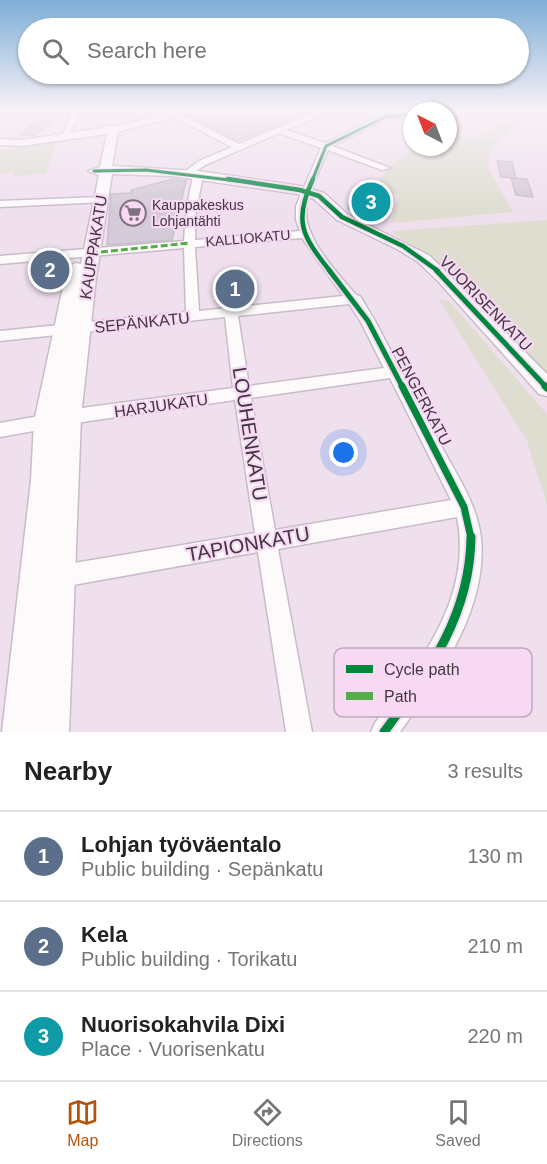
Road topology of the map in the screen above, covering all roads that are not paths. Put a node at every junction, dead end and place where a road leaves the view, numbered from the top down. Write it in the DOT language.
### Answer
graph roads {
  1 [pos="106,144"];
  2 [pos="233,144"];
  3 [pos="241,144"];
  4 [pos="321,144"];
  5 [pos="330,144"];
  6 [pos="236,146"];
  7 [pos="326,146"];
  8 [pos="385,168"];
  9 [pos="100,171"];
  10 [pos="192,176"];
  11 [pos="307,192"];
  12 [pos="94,200"];
  13 [pos="0,204"];
  14 [pos="307,234"];
  15 [pos="189,243"];
  16 [pos="84,253"];
  17 [pos="0,260"];
  18 [pos="355,299"];
  19 [pos="231,313"];
  20 [pos="193,317"];
  21 [pos="72,329"];
  22 [pos="0,336"];
  23 [pos="393,372"];
  24 [pos="547,388"];
  25 [pos="242,394"];
  26 [pos="58,420"];
  27 [pos="0,430"];
  28 [pos="464,507"];
  29 [pos="268,540"];
  30 [pos="47,579"];
  31 [pos="439,648"];
  32 [pos="394,717"];
  33 [pos="20,732"];
  34 [pos="51,732"];
  35 [pos="299,732"];
  36 [pos="384,732"];
  1 -- 9 [label="main road, KAUPPAKATU"];
  2 -- 6 [label="street"];
  3 -- 6 [label="street"];
  4 -- 7 [label="street"];
  5 -- 7 [label="street"];
  6 -- 10 [label="street"];
  7 -- 8 [label="street"];
  7 -- 11 [label="street, PENGERKATU"];
  9 -- 10 [label="main road"];
  9 -- 12 [label="main road, KAUPPAKATU"];
  10 -- 11 [label="main road"];
  10 -- 15 [label="street"];
  11 -- 14 [label="street, PENGERKATU"];
  11 -- 24 [label="main road, VUORISENKATU"];
  12 -- 13 [label="street"];
  12 -- 16 [label="main road, KAUPPAKATU"];
  14 -- 15 [label="street, KALLIOKATU"];
  14 -- 18 [label="street, PENGERKATU"];
  15 -- 16 [label="street, KALLIOKATU"];
  15 -- 20 [label="street"];
  16 -- 17 [label="street, KALLIOKATU"];
  16 -- 21 [label="main road, KAUPPAKATU"];
  18 -- 19 [label="street, SEPÄNKATU"];
  18 -- 23 [label="street, PENGERKATU"];
  19 -- 20 [label="street, SEPÄNKATU"];
  19 -- 25 [label="street, LOUHENKATU"];
  20 -- 21 [label="street, SEPÄNKATU"];
  21 -- 22 [label="street, SEPÄNKATU"];
  21 -- 26 [label="main road, KAUPPAKATU"];
  23 -- 25 [label="street, HARJUKATU"];
  23 -- 28 [label="street, PENGERKATU"];
  25 -- 26 [label="street, HARJUKATU"];
  25 -- 29 [label="street, LOUHENKATU"];
  26 -- 27 [label="street, HARJUKATU"];
  26 -- 30 [label="main road, KAUPPAKATU"];
  28 -- 29 [label="street, TAPIONKATU"];
  28 -- 31 [label="street, PENGERKATU"];
  29 -- 30 [label="street, TAPIONKATU"];
  29 -- 35 [label="street, LOUHENKATU"];
  30 -- 33 [label="main road, KAUPPAKATU"];
  30 -- 34 [label="main road, KAUPPAKATU"];
  32 -- 36 [label="street, PENGERKATU"];
}
